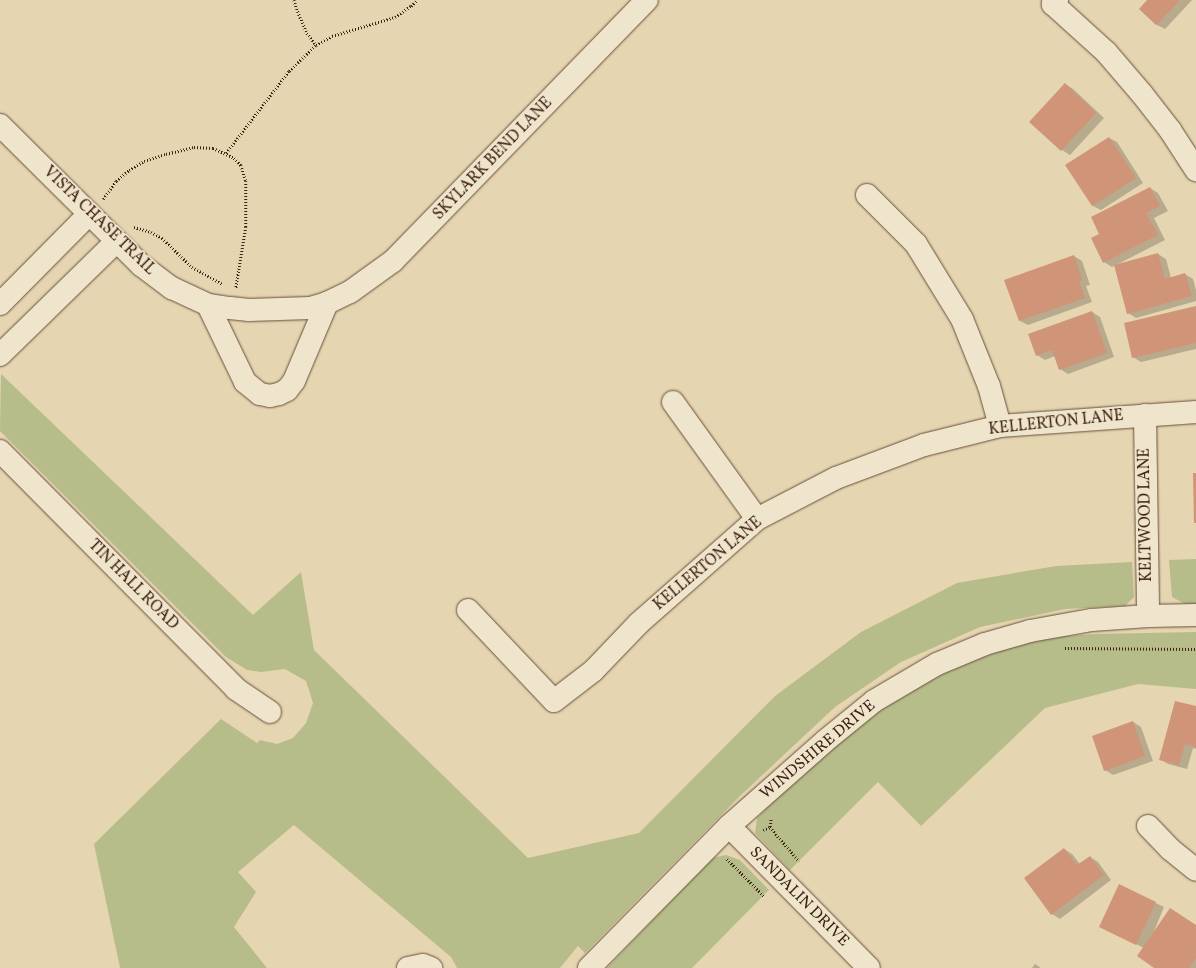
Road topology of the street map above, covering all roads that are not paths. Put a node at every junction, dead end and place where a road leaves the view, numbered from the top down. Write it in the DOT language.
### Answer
graph roads {
  1 [pos="647,0"];
  2 [pos="1055,2"];
  3 [pos="0,125"];
  4 [pos="1196,170"];
  5 [pos="867,195"];
  6 [pos="89,214"];
  7 [pos="124,233"];
  8 [pos="327,303"];
  9 [pos="0,304"];
  10 [pos="208,305"];
  11 [pos="268,310"];
  12 [pos="0,355"];
  13 [pos="673,402"];
  14 [pos="1196,412"];
  15 [pos="1145,415"];
  16 [pos="1000,426"];
  17 [pos="0,451"];
  18 [pos="757,519"];
  19 [pos="468,610"];
  20 [pos="1196,615"];
  21 [pos="1148,616"];
  22 [pos="270,712"];
  23 [pos="1148,826"];
  24 [pos="736,833"];
  25 [pos="1196,870"];
  26 [pos="408,968"];
  27 [pos="431,968"];
  28 [pos="589,968"];
  29 [pos="869,968"];
  1 -- 8 [label="street, SKYLARK BEND LANE"];
  2 -- 4 [label="street"];
  3 -- 6 [label="street, VISTA CHASE TRAIL"];
  5 -- 16 [label="street"];
  6 -- 7 [label="street, VISTA CHASE TRAIL"];
  6 -- 9 [label="street"];
  7 -- 10 [label="street, VISTA CHASE TRAIL"];
  7 -- 12 [label="street"];
  8 -- 10 [label="street"];
  8 -- 11 [label="street, SKYLARK BEND LANE"];
  10 -- 11 [label="street, VISTA CHASE TRAIL"];
  13 -- 18 [label="street"];
  14 -- 15 [label="street, KELLERTON LANE"];
  15 -- 16 [label="street, KELLERTON LANE"];
  15 -- 21 [label="street, KELTWOOD LANE"];
  16 -- 18 [label="street, KELLERTON LANE"];
  17 -- 22 [label="street, TIN HALL ROAD"];
  18 -- 19 [label="street, KELLERTON LANE"];
  20 -- 21 [label="street, WINDSHIRE DRIVE"];
  21 -- 24 [label="street, WINDSHIRE DRIVE"];
  23 -- 25 [label="street"];
  24 -- 28 [label="street, WINDSHIRE DRIVE"];
  24 -- 29 [label="street, SANDALIN DRIVE"];
  26 -- 27 [label="street"];
}
